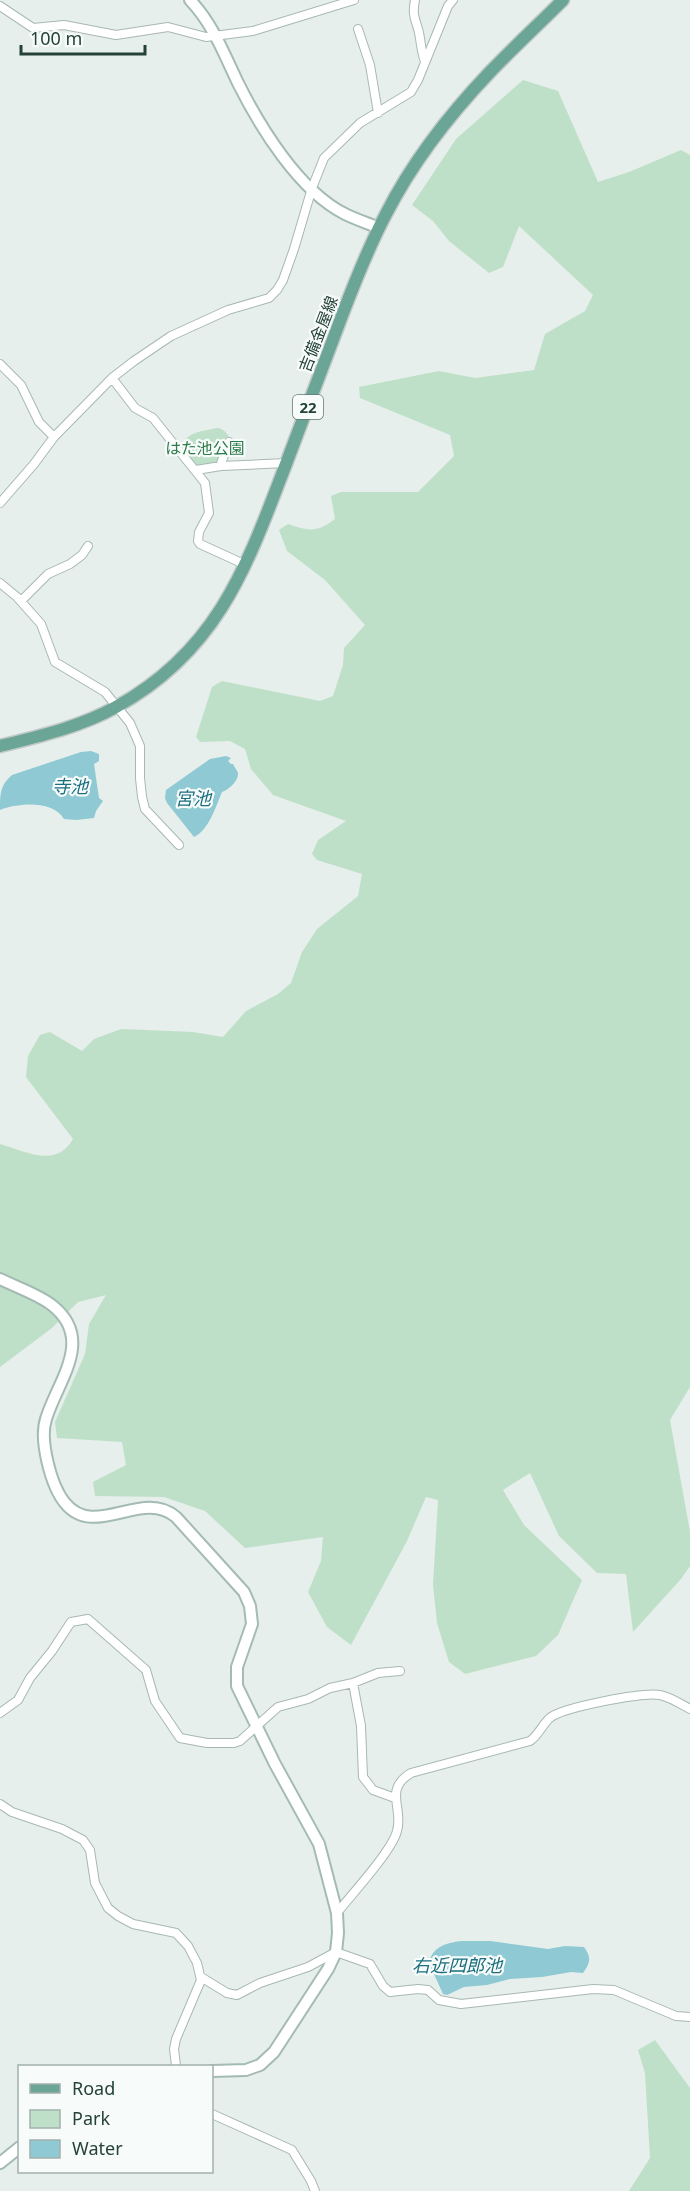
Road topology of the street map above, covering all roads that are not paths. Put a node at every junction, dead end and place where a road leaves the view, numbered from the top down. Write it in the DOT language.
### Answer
graph roads {
  1 [pos="190,0"];
  2 [pos="354,0"];
  3 [pos="415,0"];
  4 [pos="453,0"];
  5 [pos="564,0"];
  6 [pos="0,6"];
  7 [pos="358,29"];
  8 [pos="217,36"];
  9 [pos="425,62"];
  10 [pos="378,113"];
  11 [pos="312,188"];
  12 [pos="379,228"];
  13 [pos="0,364"];
  14 [pos="112,378"];
  15 [pos="54,437"];
  16 [pos="229,442"];
  17 [pos="286,463"];
  18 [pos="220,466"];
  19 [pos="196,470"];
  20 [pos="0,503"];
  21 [pos="88,546"];
  22 [pos="246,565"];
  23 [pos="0,583"];
  24 [pos="21,601"];
  25 [pos="116,707"];
  26 [pos="0,746"];
  27 [pos="179,845"];
  28 [pos="0,1279"];
  29 [pos="400,1671"];
  30 [pos="353,1683"];
  31 [pos="690,1709"];
  32 [pos="0,1713"];
  33 [pos="255,1725"];
  34 [pos="395,1798"];
  35 [pos="0,1804"];
  36 [pos="337,1913"];
  37 [pos="336,1952"];
  38 [pos="201,1977"];
  39 [pos="690,2017"];
  40 [pos="176,2065"];
  41 [pos="213,2071"];
  42 [pos="213,2114"];
  43 [pos="18,2149"];
  44 [pos="0,2163"];
  45 [pos="315,2191"];
  1 -- 8 [label="street"];
  2 -- 8 [label="street"];
  3 -- 9 [label="street"];
  4 -- 9 [label="street"];
  5 -- 12 [label="main road, 吉備金屋線 / 22"];
  6 -- 8 [label="street"];
  7 -- 10 [label="street"];
  8 -- 11 [label="street"];
  9 -- 10 [label="street"];
  10 -- 11 [label="street"];
  11 -- 12 [label="street"];
  11 -- 14 [label="street"];
  12 -- 17 [label="main road, 吉備金屋線 / 22"];
  13 -- 15 [label="street"];
  14 -- 15 [label="street"];
  14 -- 19 [label="street"];
  15 -- 20 [label="street"];
  16 -- 18 [label="street"];
  17 -- 18 [label="street"];
  17 -- 22 [label="main road, 吉備金屋線 / 22"];
  18 -- 19 [label="street"];
  19 -- 22 [label="street"];
  21 -- 24 [label="street"];
  22 -- 25 [label="main road, 吉備金屋線 / 22"];
  23 -- 24 [label="street"];
  24 -- 25 [label="street"];
  25 -- 26 [label="main road, 吉備金屋線 / 22"];
  25 -- 27 [label="street"];
  28 -- 33 [label="street"];
  29 -- 30 [label="street"];
  30 -- 33 [label="street"];
  30 -- 34 [label="street"];
  31 -- 34 [label="street"];
  32 -- 33 [label="street"];
  33 -- 36 [label="street"];
  34 -- 36 [label="street"];
  35 -- 38 [label="street"];
  36 -- 37 [label="street"];
  37 -- 38 [label="street"];
  37 -- 39 [label="street"];
  37 -- 41 [label="street"];
  38 -- 40 [label="street"];
  42 -- 45 [label="street"];
  43 -- 44 [label="street"];
}
